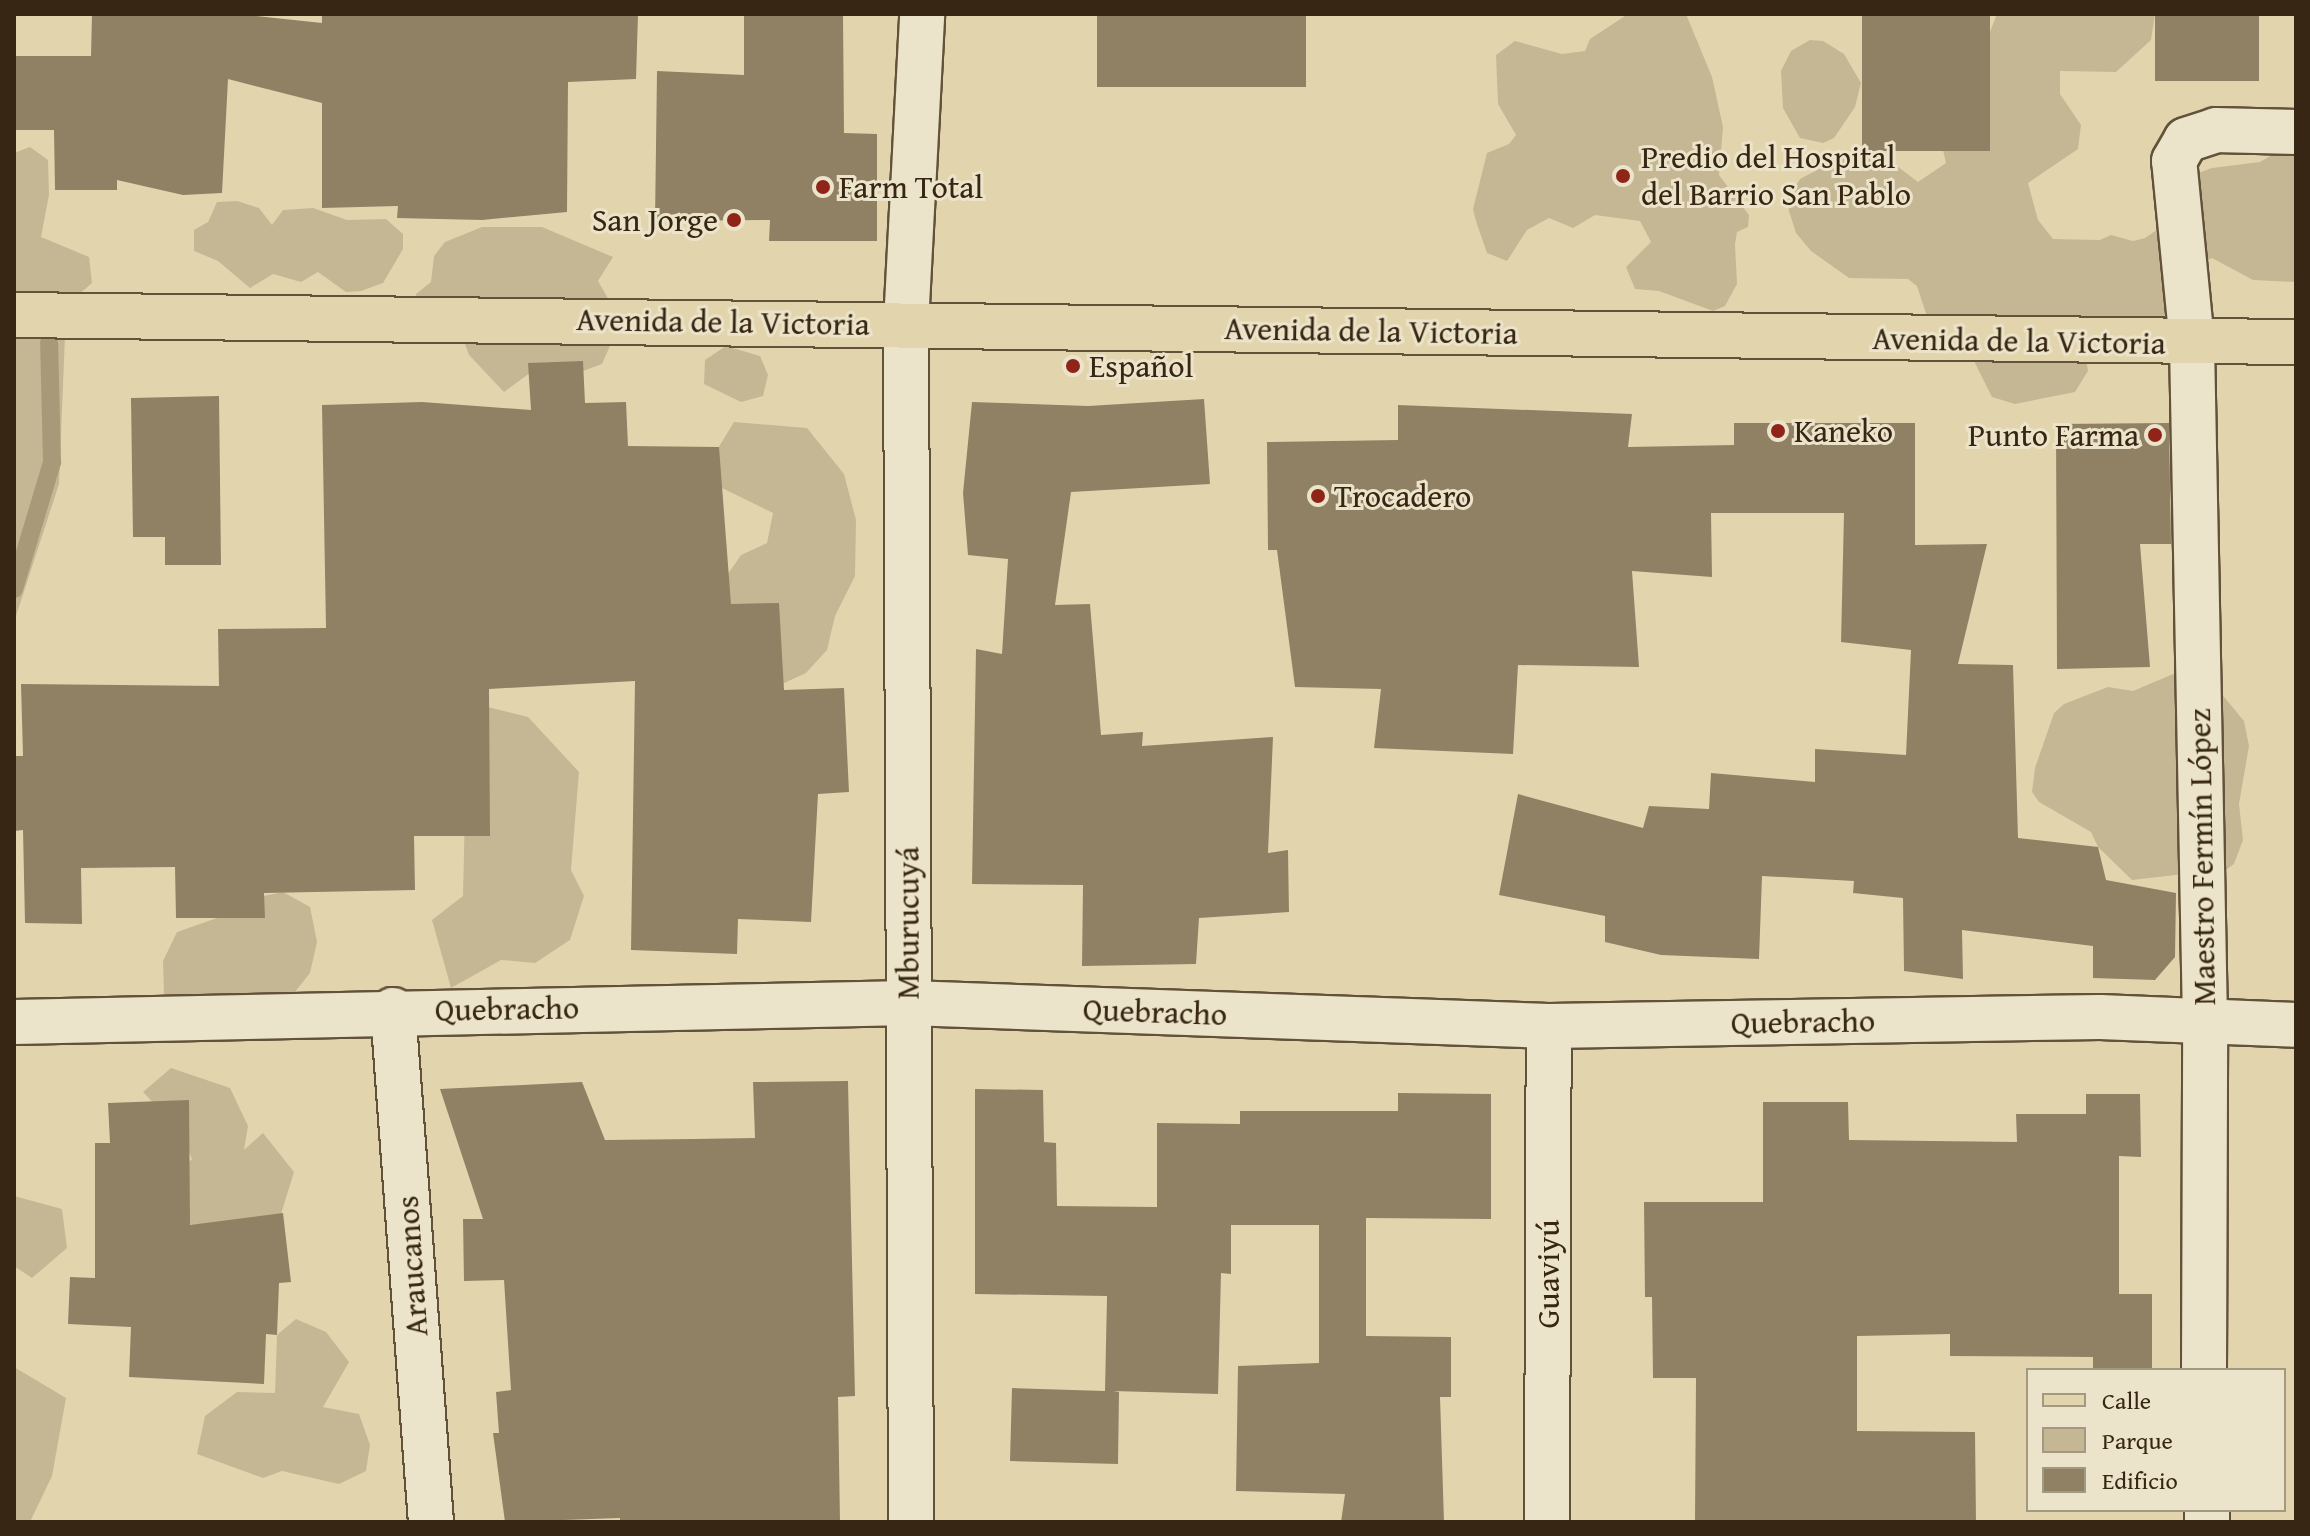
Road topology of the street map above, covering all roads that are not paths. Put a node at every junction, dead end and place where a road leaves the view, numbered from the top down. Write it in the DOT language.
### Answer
graph roads {
  1 [pos="922,14"];
  2 [pos="2296,132"];
  3 [pos="14,315"];
  4 [pos="906,324"];
  5 [pos="2296,342"];
  6 [pos="2192,343"];
  7 [pos="909,1003"];
  8 [pos="393,1010"];
  9 [pos="2205,1021"];
  10 [pos="14,1022"];
  11 [pos="2296,1025"];
  12 [pos="1549,1026"];
  13 [pos="2204,1368"];
  14 [pos="431,1522"];
  15 [pos="911,1522"];
  16 [pos="1547,1522"];
  1 -- 4 [label="street, Mburucuyá"];
  2 -- 6 [label="street, Maestro Fermín López"];
  3 -- 4 [label="main road, Avenida de la Victoria"];
  4 -- 6 [label="main road, Avenida de la Victoria"];
  4 -- 7 [label="street, Mburucuyá"];
  5 -- 6 [label="main road, Avenida de la Victoria"];
  6 -- 9 [label="street, Maestro Fermín López"];
  7 -- 8 [label="street, Quebracho"];
  7 -- 12 [label="street, Quebracho"];
  7 -- 15 [label="street, Mburucuyá"];
  8 -- 10 [label="street, Quebracho"];
  8 -- 14 [label="street, Araucanos"];
  9 -- 11 [label="street, Quebracho"];
  9 -- 12 [label="street, Quebracho"];
  9 -- 13 [label="street, Maestro Fermín López"];
  12 -- 16 [label="street, Guaviyú"];
}
